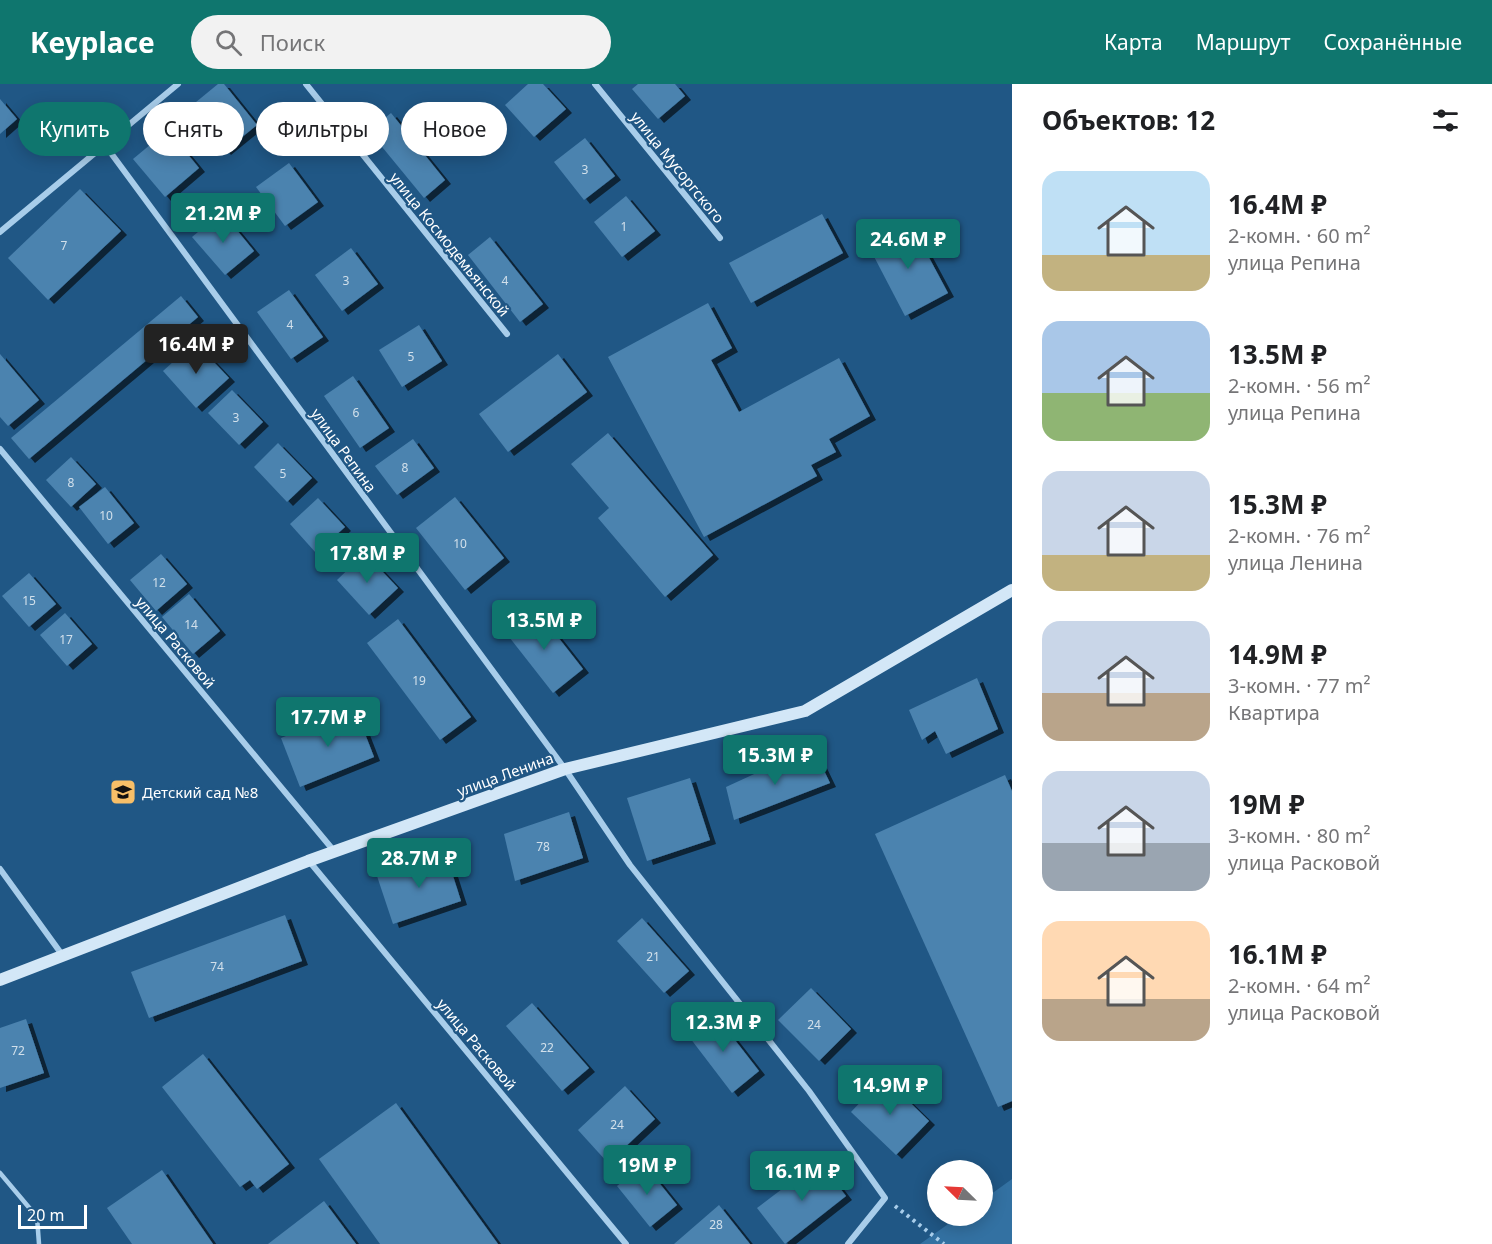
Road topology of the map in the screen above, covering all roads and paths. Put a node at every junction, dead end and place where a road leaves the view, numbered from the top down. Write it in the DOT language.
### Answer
graph roads {
  1 [pos="178,84"];
  2 [pos="306,84"];
  3 [pos="595,84"];
  4 [pos="131,123"];
  5 [pos="92,156"];
  6 [pos="113,156"];
  7 [pos="0,232"];
  8 [pos="720,238"];
  9 [pos="507,334"];
  10 [pos="0,449"];
  11 [pos="1012,590"];
  12 [pos="565,769"];
  13 [pos="334,851"];
  14 [pos="308,861"];
  15 [pos="0,869"];
  16 [pos="63,956"];
  17 [pos="0,980"];
  18 [pos="0,1173"];
  19 [pos="885,1198"];
  20 [pos="39,1244"];
  21 [pos="626,1244"];
  22 [pos="848,1244"];
  23 [pos="944,1244"];
  1 -- 4 [label="street"];
  2 -- 9 [label="street, улица Космодемьянской"];
  3 -- 8 [label="street, улица Мусоргского"];
  5 -- 7 [label="street"];
  6 -- 12 [label="street, улица Репина"];
  10 -- 13 [label="street, улица Расковой"];
  11 -- 12 [label="main road, улица Ленина"];
  12 -- 13 [label="main road, улица Ленина"];
  12 -- 19 [label="street, улица Репина"];
  13 -- 14 [label="main road, улица Ленина"];
  14 -- 16 [label="main road, улица Ленина"];
  14 -- 21 [label="street, улица Расковой"];
  15 -- 16 [label="street"];
  16 -- 17 [label="main road, улица Ленина"];
  18 -- 20 [label="lane"];
  19 -- 22 [label="street"];
  19 -- 23 [label="path"];
}
